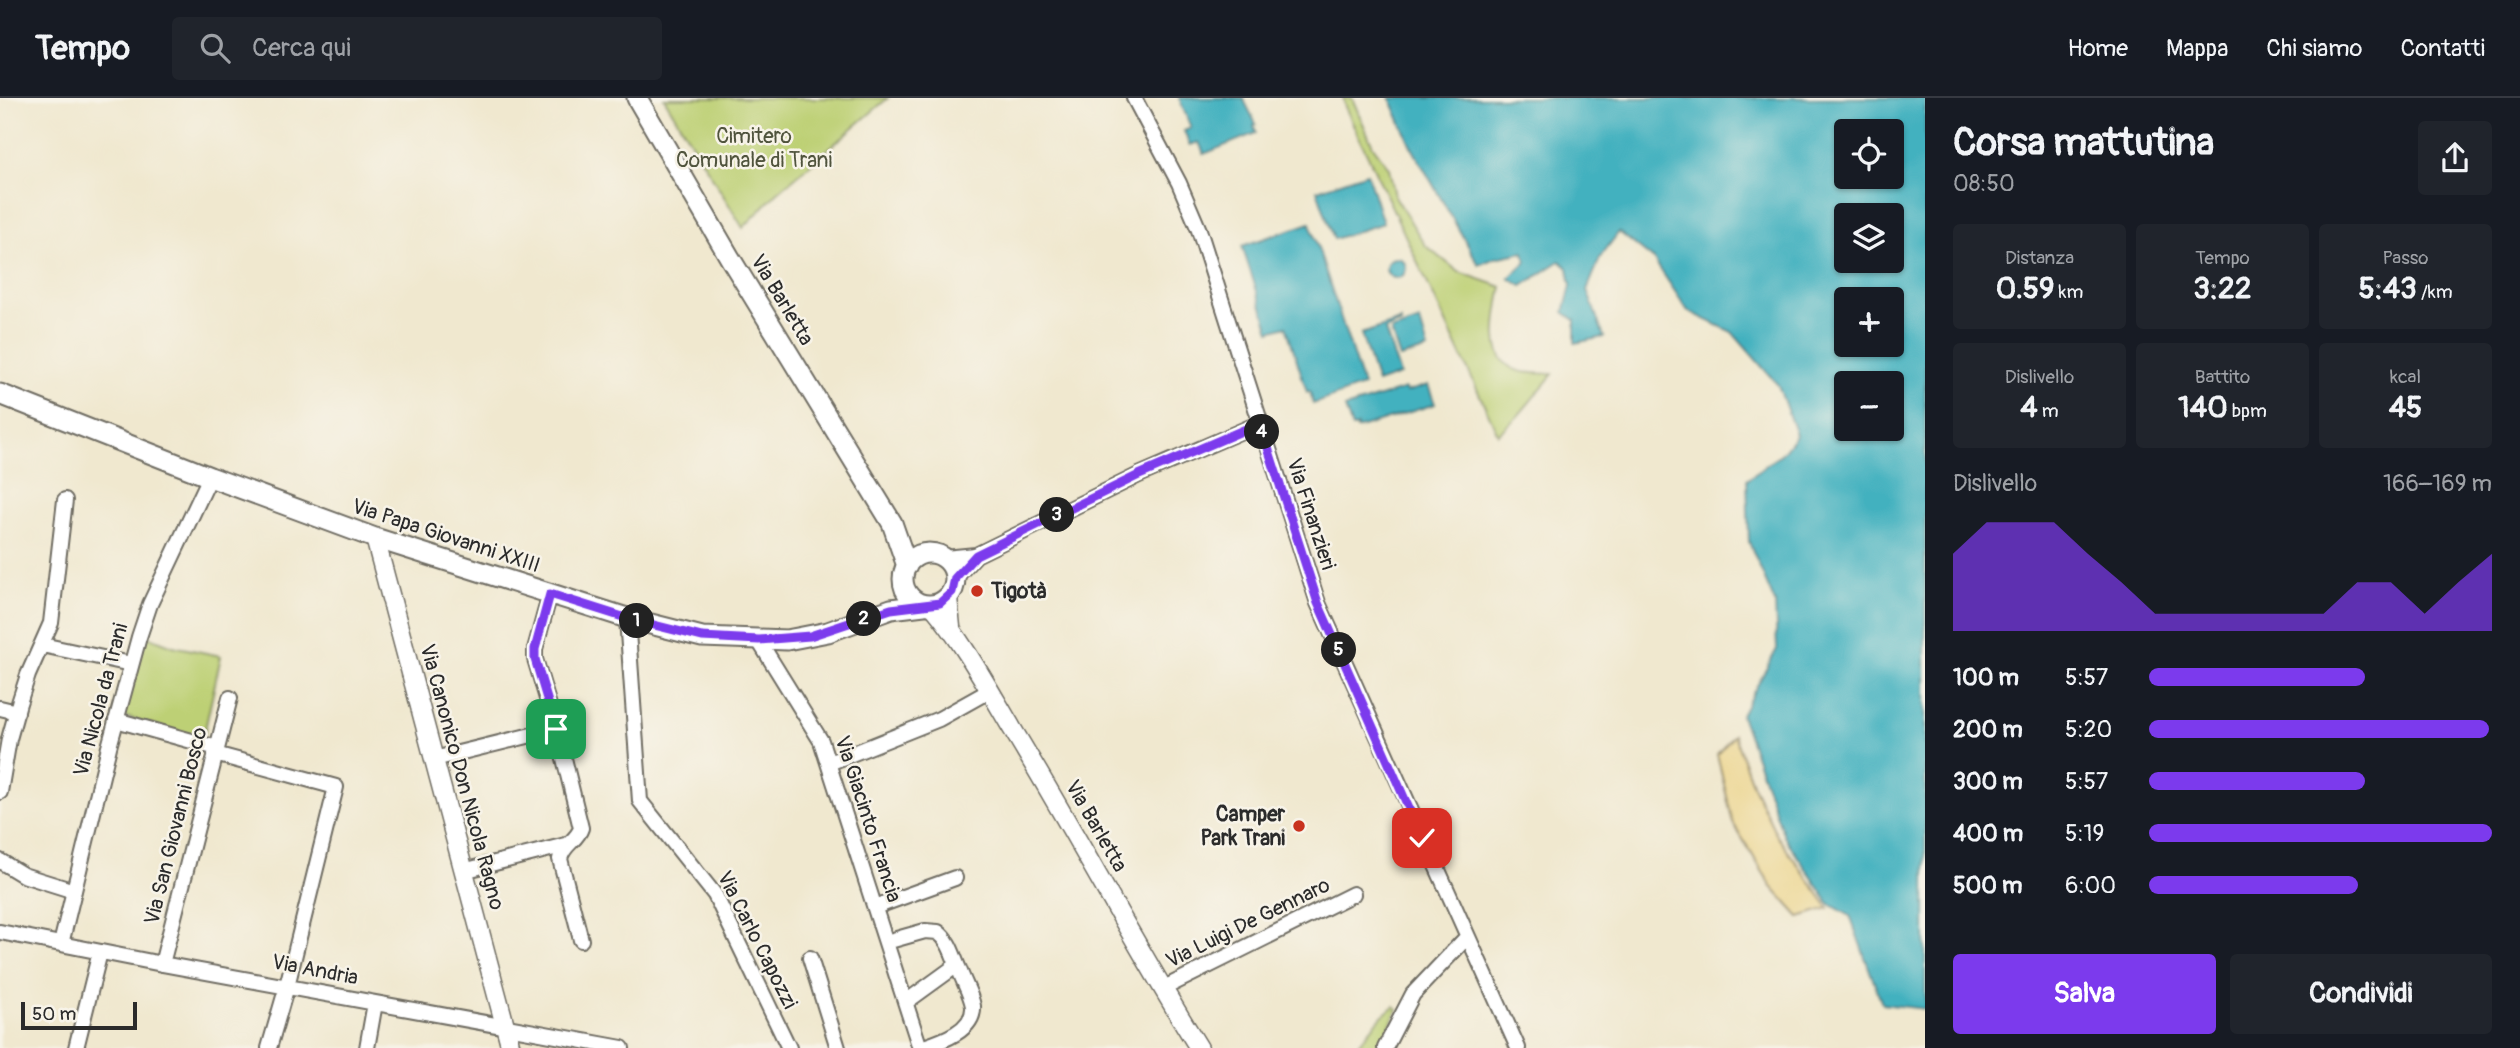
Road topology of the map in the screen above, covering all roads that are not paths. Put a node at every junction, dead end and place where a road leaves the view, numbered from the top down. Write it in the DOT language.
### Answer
graph roads {
  1 [pos="637,98"];
  2 [pos="1134,98"];
  3 [pos="0,394"];
  4 [pos="1260,423"];
  5 [pos="210,477"];
  6 [pos="65,500"];
  7 [pos="892,523"];
  8 [pos="375,538"];
  9 [pos="924,554"];
  10 [pos="976,555"];
  11 [pos="945,558"];
  12 [pos="907,566"];
  13 [pos="955,578"];
  14 [pos="905,590"];
  15 [pos="550,594"];
  16 [pos="935,603"];
  17 [pos="891,609"];
  18 [pos="626,618"];
  19 [pos="759,640"];
  20 [pos="42,645"];
  21 [pos="131,664"];
  22 [pos="989,691"];
  23 [pos="230,698"];
  24 [pos="0,708"];
  25 [pos="17,712"];
  26 [pos="116,720"];
  27 [pos="556,729"];
  28 [pos="216,751"];
  29 [pos="434,759"];
  30 [pos="829,763"];
  31 [pos="0,792"];
  32 [pos="566,845"];
  33 [pos="0,861"];
  34 [pos="463,871"];
  35 [pos="955,878"];
  36 [pos="74,891"];
  37 [pos="1353,894"];
  38 [pos="875,907"];
  39 [pos="0,932"];
  40 [pos="1467,937"];
  41 [pos="581,940"];
  42 [pos="886,942"];
  43 [pos="61,944"];
  44 [pos="100,952"];
  45 [pos="810,958"];
  46 [pos="162,964"];
  47 [pos="957,965"];
  48 [pos="287,986"];
  49 [pos="1162,989"];
  50 [pos="906,1002"];
  51 [pos="375,1003"];
  52 [pos="506,1027"];
  53 [pos="76,1048"];
  54 [pos="269,1048"];
  55 [pos="368,1048"];
  56 [pos="510,1048"];
  57 [pos="622,1048"];
  58 [pos="789,1048"];
  59 [pos="838,1048"];
  60 [pos="920,1048"];
  61 [pos="1199,1048"];
  62 [pos="1385,1048"];
  63 [pos="1518,1048"];
  1 -- 7 [label="main road, Via Barletta"];
  2 -- 4 [label="street, Via Finanzieri"];
  3 -- 5 [label="main road, Via Papa Giovanni XXIII"];
  4 -- 10 [label="street"];
  4 -- 40 [label="street, Via Finanzieri"];
  5 -- 8 [label="main road, Via Papa Giovanni XXIII"];
  5 -- 21 [label="street, Via Nicola da Trani"];
  6 -- 20 [label="street"];
  7 -- 9 [label="main road, Via Barletta"];
  7 -- 12 [label="main road, Via Barletta"];
  8 -- 15 [label="main road, Via Papa Giovanni XXIII"];
  8 -- 29 [label="street, Via Canonico Don Nicola Ragno"];
  9 -- 11 [label="main road"];
  9 -- 12 [label="main road"];
  10 -- 11 [label="street"];
  10 -- 13 [label="street"];
  11 -- 13 [label="main road"];
  12 -- 14 [label="main road, Via Barletta"];
  13 -- 16 [label="main road"];
  14 -- 16 [label="main road, Via Barletta"];
  14 -- 17 [label="main road"];
  15 -- 18 [label="main road, Via Papa Giovanni XXIII"];
  15 -- 27 [label="street"];
  16 -- 17 [label="main road, Via Papa Giovanni XXIII"];
  16 -- 22 [label="street, Via Barletta"];
  17 -- 19 [label="main road, Via Papa Giovanni XXIII"];
  18 -- 19 [label="main road, Via Papa Giovanni XXIII"];
  18 -- 58 [label="street, Via Carlo Capozzi"];
  19 -- 30 [label="street, Via Giacinto Francia"];
  20 -- 21 [label="street"];
  20 -- 25 [label="street"];
  21 -- 26 [label="street, Via Nicola da Trani"];
  22 -- 30 [label="street"];
  22 -- 49 [label="street, Via Barletta"];
  23 -- 28 [label="street, Via San Giovanni Bosco"];
  24 -- 25 [label="street"];
  25 -- 31 [label="street"];
  26 -- 28 [label="street"];
  26 -- 36 [label="street, Via Nicola da Trani"];
  27 -- 29 [label="street"];
  27 -- 32 [label="street"];
  28 -- 46 [label="street, Via San Giovanni Bosco"];
  28 -- 48 [label="street"];
  29 -- 34 [label="street, Via Canonico Don Nicola Ragno"];
  30 -- 38 [label="street, Via Giacinto Francia"];
  32 -- 34 [label="street"];
  32 -- 41 [label="street"];
  33 -- 36 [label="street"];
  34 -- 52 [label="street, Via Canonico Don Nicola Ragno"];
  35 -- 38 [label="street"];
  36 -- 43 [label="street, Via Nicola da Trani"];
  37 -- 49 [label="street, Via Luigi De Gennaro"];
  38 -- 42 [label="street, Via Giacinto Francia"];
  39 -- 43 [label="street, Via Andria"];
  40 -- 62 [label="street"];
  40 -- 63 [label="street, Via Finanzieri"];
  42 -- 47 [label="street, Via Giacinto Francia"];
  42 -- 50 [label="street, Via Giacinto Francia"];
  43 -- 44 [label="street, Via Andria"];
  44 -- 46 [label="street, Via Andria"];
  44 -- 53 [label="street"];
  45 -- 59 [label="street"];
  46 -- 48 [label="street, Via Andria"];
  47 -- 50 [label="street"];
  47 -- 60 [label="street, Via Giacinto Francia"];
  48 -- 51 [label="street, Via Andria"];
  48 -- 54 [label="street"];
  49 -- 61 [label="street, Via Barletta"];
  50 -- 60 [label="street, Via Giacinto Francia"];
  51 -- 52 [label="street, Via Andria"];
  51 -- 55 [label="street"];
  52 -- 56 [label="street, Via Canonico Don Nicola Ragno"];
  52 -- 57 [label="street, Via Andria"];
}
